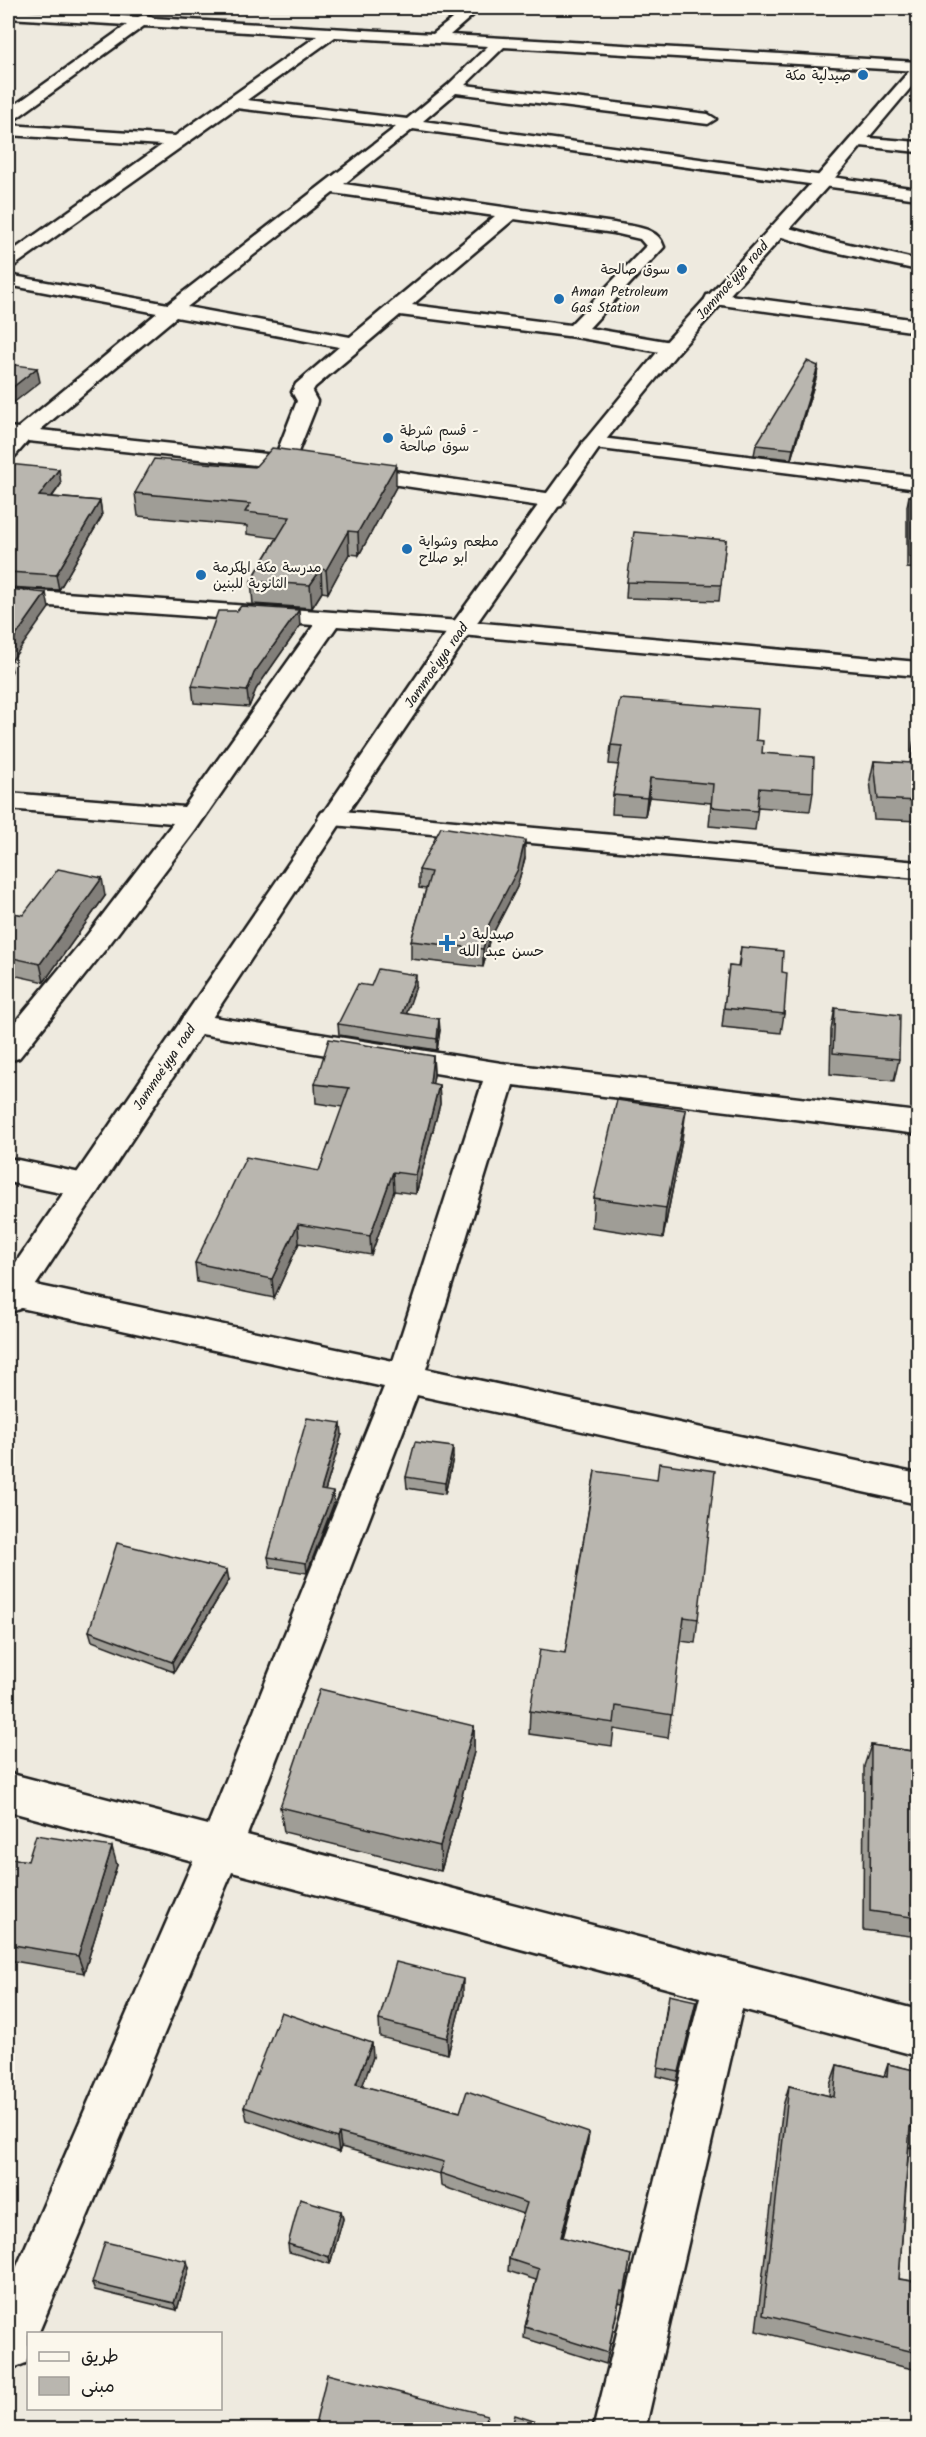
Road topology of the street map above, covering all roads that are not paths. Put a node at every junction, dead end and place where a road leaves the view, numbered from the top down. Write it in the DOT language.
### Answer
graph roads {
  1 [pos="159,8"];
  2 [pos="474,8"];
  3 [pos="8,14"];
  4 [pos="140,22"];
  5 [pos="331,33"];
  6 [pos="436,39"];
  7 [pos="501,42"];
  8 [pos="918,68"];
  9 [pos="453,88"];
  10 [pos="235,103"];
  11 [pos="8,117"];
  12 [pos="708,119"];
  13 [pos="410,124"];
  14 [pos="8,130"];
  15 [pos="179,141"];
  16 [pos="856,142"];
  17 [pos="918,147"];
  18 [pos="822,182"];
  19 [pos="328,188"];
  20 [pos="918,194"];
  21 [pos="510,213"];
  22 [pos="778,230"];
  23 [pos="8,262"];
  24 [pos="918,265"];
  25 [pos="8,280"];
  26 [pos="714,299"];
  27 [pos="173,309"];
  28 [pos="397,309"];
  29 [pos="918,326"];
  30 [pos="575,331"];
  31 [pos="356,344"];
  32 [pos="671,348"];
  33 [pos="15,433"];
  34 [pos="593,443"];
  35 [pos="8,452"];
  36 [pos="284,462"];
  37 [pos="918,483"];
  38 [pos="553,501"];
  39 [pos="8,596"];
  40 [pos="330,619"];
  41 [pos="461,628"];
  42 [pos="918,669"];
  43 [pos="8,801"];
  44 [pos="191,816"];
  45 [pos="331,818"];
  46 [pos="918,870"];
  47 [pos="194,1024"];
  48 [pos="8,1051"];
  49 [pos="501,1073"];
  50 [pos="918,1123"];
  51 [pos="8,1170"];
  52 [pos="85,1186"];
  53 [pos="10,1296"];
  54 [pos="405,1379"];
  55 [pos="918,1489"];
  56 [pos="8,1792"];
  57 [pos="220,1849"];
  58 [pos="726,1982"];
  59 [pos="918,2033"];
  60 [pos="8,2345"];
  61 [pos="620,2430"];
  1 -- 4 [label="street"];
  2 -- 6 [label="street"];
  3 -- 4 [label="street"];
  4 -- 5 [label="street"];
  4 -- 11 [label="street"];
  5 -- 6 [label="street"];
  5 -- 10 [label="street"];
  6 -- 7 [label="street"];
  7 -- 8 [label="street"];
  7 -- 9 [label="street"];
  8 -- 16 [label="street, Jammoe'yya road"];
  9 -- 12 [label="street"];
  9 -- 13 [label="street"];
  10 -- 13 [label="street"];
  10 -- 15 [label="street"];
  13 -- 18 [label="street"];
  13 -- 19 [label="street"];
  14 -- 15 [label="street"];
  15 -- 23 [label="street"];
  16 -- 17 [label="street"];
  16 -- 18 [label="street, Jammoe'yya road"];
  18 -- 20 [label="street"];
  18 -- 22 [label="street, Jammoe'yya road"];
  19 -- 21 [label="street"];
  19 -- 27 [label="street"];
  21 -- 28 [label="street"];
  21 -- 30 [label="street"];
  22 -- 24 [label="street"];
  22 -- 26 [label="street, Jammoe'yya road"];
  25 -- 27 [label="street"];
  26 -- 29 [label="street"];
  26 -- 32 [label="street, Jammoe'yya road"];
  27 -- 31 [label="street"];
  27 -- 33 [label="street"];
  28 -- 30 [label="street"];
  28 -- 31 [label="street"];
  30 -- 32 [label="street"];
  31 -- 36 [label="street"];
  32 -- 34 [label="street, Jammoe'yya road"];
  33 -- 35 [label="street"];
  33 -- 36 [label="street"];
  34 -- 37 [label="street"];
  34 -- 38 [label="street, Jammoe'yya road"];
  36 -- 38 [label="street"];
  38 -- 41 [label="street, Jammoe'yya road"];
  39 -- 40 [label="street"];
  40 -- 41 [label="street"];
  40 -- 44 [label="street"];
  41 -- 42 [label="street"];
  41 -- 45 [label="street, Jammoe'yya road"];
  43 -- 44 [label="street"];
  44 -- 48 [label="street"];
  45 -- 46 [label="street"];
  45 -- 47 [label="street, Jammoe'yya road"];
  47 -- 49 [label="street"];
  47 -- 52 [label="street, Jammoe'yya road"];
  49 -- 50 [label="street"];
  49 -- 54 [label="street"];
  51 -- 52 [label="street"];
  52 -- 53 [label="street, Jammoe'yya road"];
  53 -- 54 [label="street"];
  54 -- 55 [label="street"];
  54 -- 57 [label="street"];
  56 -- 57 [label="street"];
  57 -- 58 [label="street"];
  57 -- 60 [label="street"];
  58 -- 59 [label="street"];
  58 -- 61 [label="street"];
}
